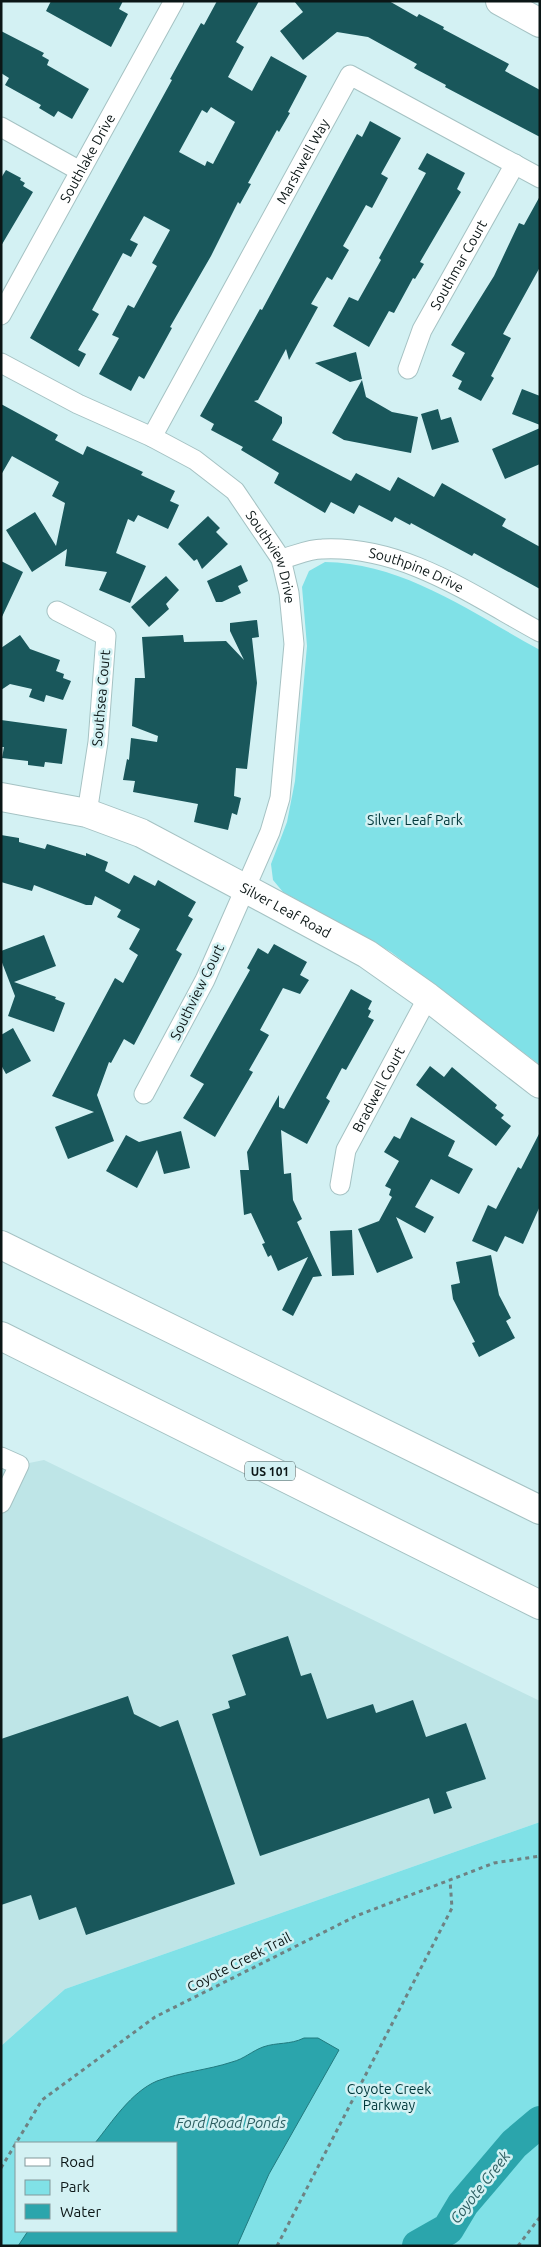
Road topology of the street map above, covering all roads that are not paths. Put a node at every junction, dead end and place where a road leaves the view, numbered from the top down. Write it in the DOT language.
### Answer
graph roads {
  1 [pos="174,1"];
  2 [pos="500,1"];
  3 [pos="540,23"];
  4 [pos="1,127"];
  5 [pos="515,164"];
  6 [pos="80,170"];
  7 [pos="540,178"];
  8 [pos="1,315"];
  9 [pos="1,363"];
  10 [pos="408,369"];
  11 [pos="152,437"];
  12 [pos="282,559"];
  13 [pos="57,611"];
  14 [pos="540,632"];
  15 [pos="1,797"];
  16 [pos="87,813"];
  17 [pos="244,888"];
  18 [pos="428,997"];
  19 [pos="540,1084"];
  20 [pos="144,1094"];
  21 [pos="340,1186"];
  22 [pos="1,1245"];
  23 [pos="1,1336"];
  24 [pos="1,1457"];
  25 [pos="1,1503"];
  26 [pos="540,1510"];
  27 [pos="540,1605"];
  1 -- 6 [label="street, Southlake Drive"];
  2 -- 3 [label="main road"];
  4 -- 6 [label="street"];
  5 -- 7 [label="street, Marshwell Way"];
  5 -- 10 [label="street, Southmar Court"];
  5 -- 11 [label="street, Marshwell Way"];
  6 -- 8 [label="street, Southlake Drive"];
  9 -- 11 [label="street, Southview Drive"];
  11 -- 12 [label="street, Southview Drive"];
  12 -- 14 [label="street, Southpine Drive"];
  12 -- 17 [label="street, Southview Drive"];
  13 -- 16 [label="street, Southsea Court"];
  15 -- 16 [label="main road, Silver Leaf Road"];
  16 -- 17 [label="main road, Silver Leaf Road"];
  17 -- 18 [label="main road, Silver Leaf Road"];
  17 -- 20 [label="street, Southview Court"];
  18 -- 19 [label="main road, Silver Leaf Road"];
  18 -- 21 [label="street, Bradwell Court"];
  22 -- 26 [label="main road"];
  23 -- 27 [label="main road, US 101"];
  24 -- 25 [label="street"];
}
